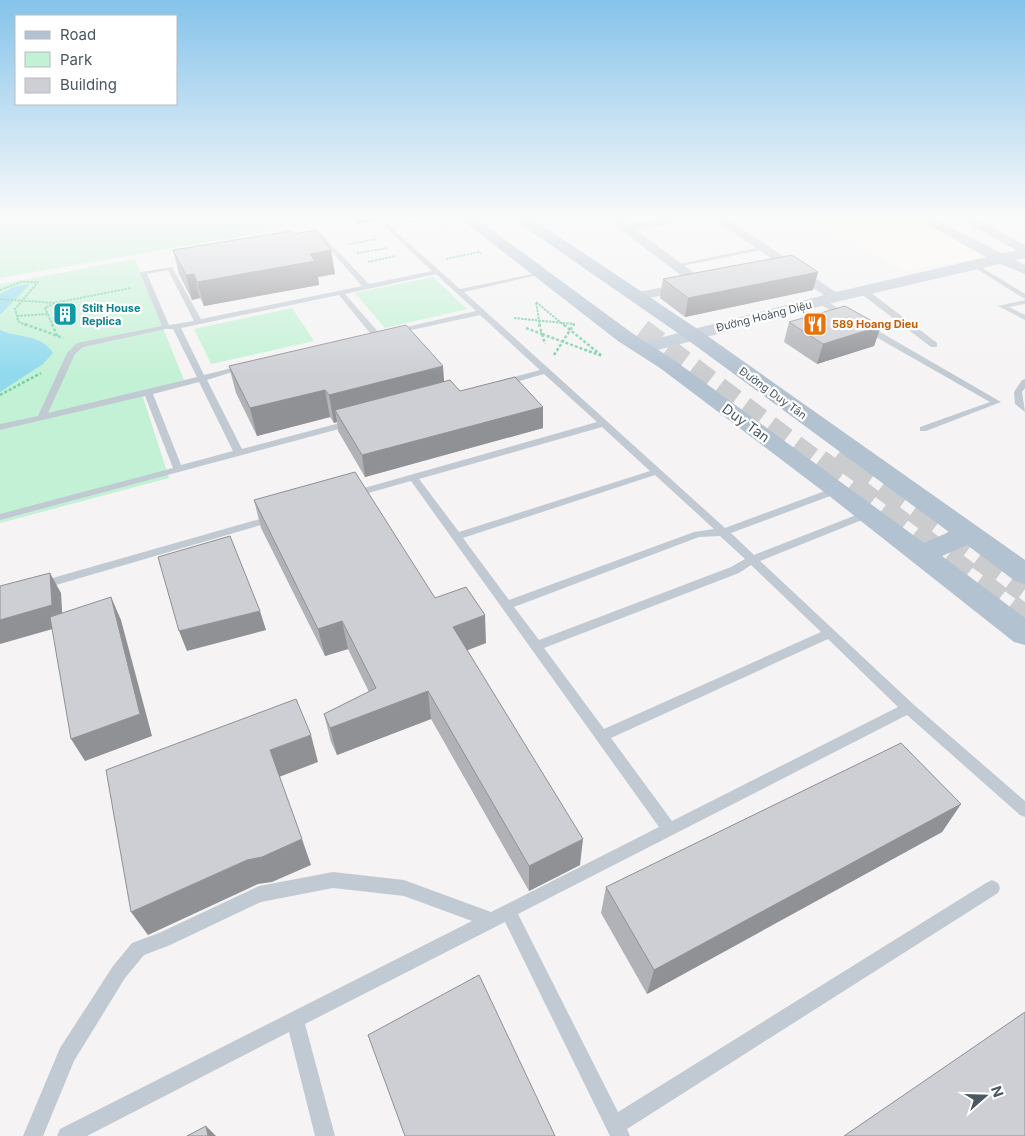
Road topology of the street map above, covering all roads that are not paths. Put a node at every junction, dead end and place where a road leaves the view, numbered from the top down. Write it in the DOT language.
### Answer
graph roads {
  1 [pos="165,269"];
  2 [pos="171,269"];
  3 [pos="351,269"];
  4 [pos="435,269"];
  5 [pos="533,269"];
  6 [pos="558,269"];
  7 [pos="567,269"];
  8 [pos="598,269"];
  9 [pos="682,269"];
  10 [pos="778,269"];
  11 [pos="795,269"];
  12 [pos="957,269"];
  13 [pos="980,269"];
  14 [pos="774,270"];
  15 [pos="438,272"];
  16 [pos="540,273"];
  17 [pos="720,280"];
  18 [pos="702,284"];
  19 [pos="367,287"];
  20 [pos="459,291"];
  21 [pos="863,291"];
  22 [pos="341,293"];
  23 [pos="638,296"];
  24 [pos="1025,297"];
  25 [pos="828,299"];
  26 [pos="1025,302"];
  27 [pos="482,312"];
  28 [pos="1025,318"];
  29 [pos="199,323"];
  30 [pos="166,327"];
  31 [pos="176,327"];
  32 [pos="648,334"];
  33 [pos="692,334"];
  34 [pos="377,336"];
  35 [pos="368,338"];
  36 [pos="934,345"];
  37 [pos="256,364"];
  38 [pos="548,366"];
  39 [pos="200,378"];
  40 [pos="1025,382"];
  41 [pos="489,386"];
  42 [pos="148,393"];
  43 [pos="1025,409"];
  44 [pos="41,418"];
  45 [pos="364,419"];
  46 [pos="602,424"];
  47 [pos="0,427"];
  48 [pos="923,429"];
  49 [pos="239,453"];
  50 [pos="178,469"];
  51 [pos="655,472"];
  52 [pos="414,477"];
  53 [pos="837,490"];
  54 [pos="348,496"];
  55 [pos="868,514"];
  56 [pos="282,515"];
  57 [pos="0,517"];
  58 [pos="723,532"];
  59 [pos="969,534"];
  60 [pos="458,536"];
  61 [pos="921,555"];
  62 [pos="752,560"];
  63 [pos="1025,574"];
  64 [pos="28,589"];
  65 [pos="507,605"];
  66 [pos="831,633"];
  67 [pos="1025,634"];
  68 [pos="537,646"];
  69 [pos="908,708"];
  70 [pos="601,736"];
  71 [pos="1025,810"];
  72 [pos="669,828"];
  73 [pos="992,888"];
  74 [pos="508,911"];
  75 [pos="490,920"];
  76 [pos="295,1020"];
  77 [pos="618,1131"];
  78 [pos="33,1136"];
  79 [pos="66,1136"];
  80 [pos="325,1136"];
  1 -- 30 [label="lane"];
  2 -- 29 [label="lane"];
  3 -- 19 [label="lane"];
  4 -- 15 [label="lane"];
  5 -- 16 [label="main road, Duy Tan"];
  6 -- 32 [label="main road"];
  7 -- 32 [label="main road"];
  8 -- 23 [label="main road, Đường Duy Tân"];
  9 -- 18 [label="street"];
  10 -- 14 [label="street"];
  11 -- 25 [label="street"];
  12 -- 21 [label="main road, Đường Hoàng Diệu"];
  13 -- 24 [label="lane"];
  15 -- 19 [label="lane"];
  15 -- 20 [label="lane"];
  16 -- 20 [label="lane"];
  16 -- 32 [label="main road, Duy Tan"];
  17 -- 18 [label="street"];
  18 -- 23 [label="street"];
  19 -- 22 [label="lane"];
  20 -- 27 [label="lane"];
  21 -- 25 [label="main road, Đường Hoàng Diệu"];
  21 -- 36 [label="lane"];
  22 -- 29 [label="lane"];
  22 -- 34 [label="lane"];
  23 -- 33 [label="main road, Đường Duy Tân"];
  25 -- 33 [label="main road, Đường Hoàng Diệu"];
  25 -- 48 [label="lane"];
  26 -- 28 [label="lane"];
  27 -- 34 [label="lane"];
  27 -- 38 [label="lane"];
  29 -- 31 [label="lane"];
  30 -- 31 [label="lane"];
  30 -- 44 [label="lane"];
  31 -- 39 [label="lane"];
  32 -- 33 [label="main road, Đường Hoàng Diệu"];
  32 -- 53 [label="main road, Duy Tan"];
  33 -- 59 [label="main road, Đường Duy Tân"];
  34 -- 35 [label="lane"];
  37 -- 39 [label="lane"];
  38 -- 41 [label="lane"];
  38 -- 46 [label="lane"];
  39 -- 42 [label="lane"];
  39 -- 49 [label="lane"];
  40 -- 43 [label="lane"];
  42 -- 44 [label="lane"];
  42 -- 50 [label="lane"];
  44 -- 47 [label="lane"];
  45 -- 49 [label="lane"];
  46 -- 51 [label="lane"];
  46 -- 52 [label="lane"];
  49 -- 50 [label="lane"];
  50 -- 57 [label="lane"];
  51 -- 58 [label="lane"];
  51 -- 60 [label="lane"];
  52 -- 54 [label="lane"];
  52 -- 60 [label="lane"];
  53 -- 55 [label="main road, Duy Tan"];
  53 -- 58 [label="lane"];
  55 -- 61 [label="main road, Duy Tan"];
  55 -- 62 [label="lane"];
  56 -- 64 [label="lane"];
  58 -- 62 [label="lane"];
  58 -- 65 [label="lane"];
  59 -- 61 [label="main road"];
  59 -- 63 [label="main road, Đường Duy Tân"];
  60 -- 65 [label="lane"];
  61 -- 67 [label="main road, Duy Tan"];
  62 -- 66 [label="lane"];
  62 -- 68 [label="lane"];
  65 -- 68 [label="lane"];
  66 -- 69 [label="lane"];
  66 -- 70 [label="lane"];
  68 -- 70 [label="lane"];
  69 -- 71 [label="lane"];
  69 -- 72 [label="lane"];
  70 -- 72 [label="lane"];
  72 -- 74 [label="lane"];
  73 -- 77 [label="lane"];
  74 -- 75 [label="lane"];
  74 -- 77 [label="lane"];
  75 -- 76 [label="lane"];
  75 -- 78 [label="lane"];
  76 -- 79 [label="lane"];
  76 -- 80 [label="lane"];
}
